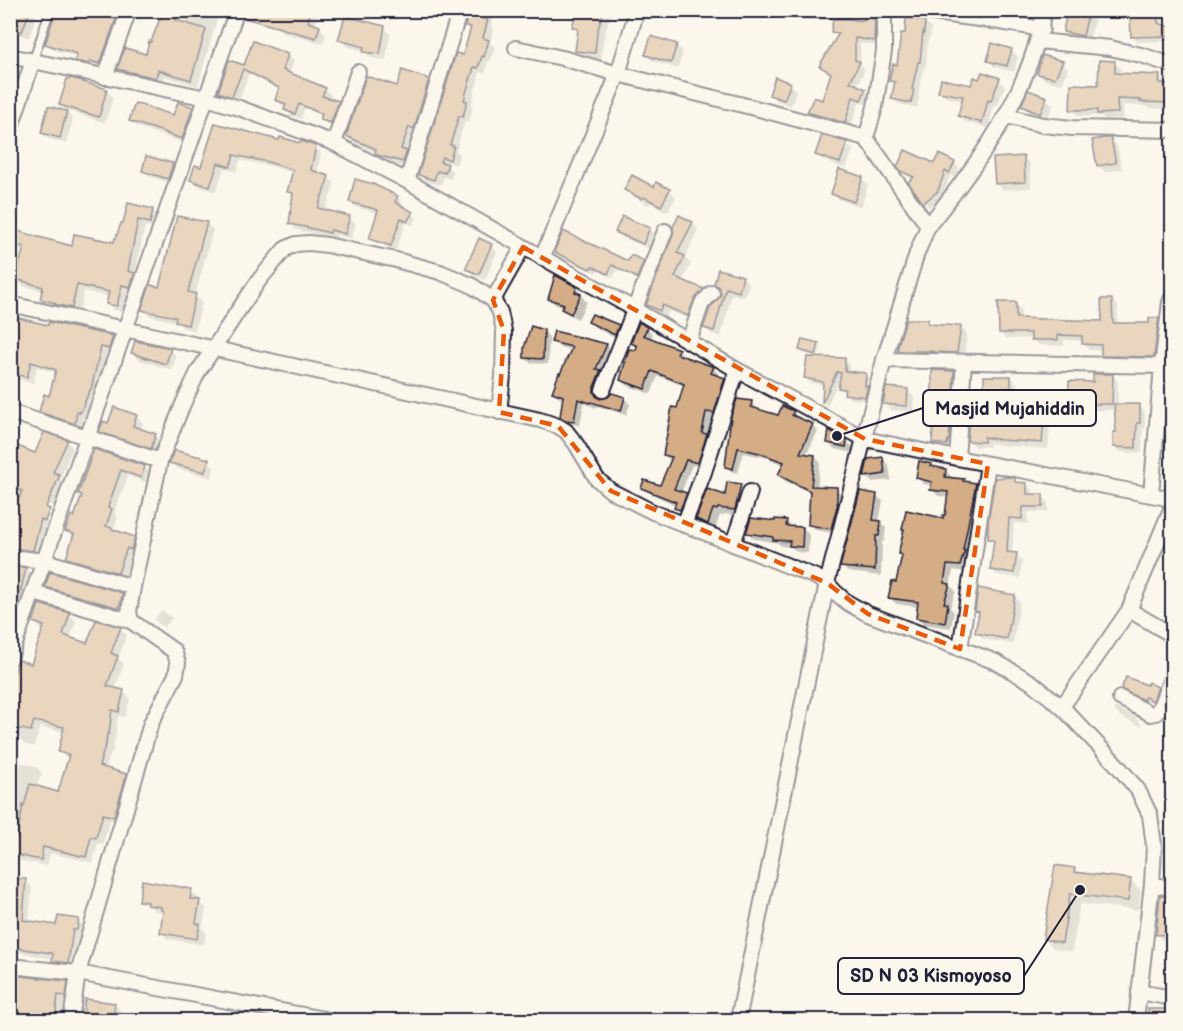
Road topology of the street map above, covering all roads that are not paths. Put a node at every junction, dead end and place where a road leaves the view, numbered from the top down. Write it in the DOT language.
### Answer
graph roads {
  1 [pos="50,10"];
  2 [pos="129,10"];
  3 [pos="237,10"];
  4 [pos="460,10"];
  5 [pos="637,10"];
  6 [pos="789,10"];
  7 [pos="846,10"];
  8 [pos="884,10"];
  9 [pos="911,10"];
  10 [pos="1044,10"];
  11 [pos="1040,35"];
  12 [pos="516,48"];
  13 [pos="10,56"];
  14 [pos="33,61"];
  15 [pos="1173,65"];
  16 [pos="358,72"];
  17 [pos="618,74"];
  18 [pos="105,77"];
  19 [pos="206,98"];
  20 [pos="1006,116"];
  21 [pos="10,130"];
  22 [pos="1173,130"];
  23 [pos="866,138"];
  24 [pos="334,143"];
  25 [pos="407,181"];
  26 [pos="928,225"];
  27 [pos="665,231"];
  28 [pos="523,247"];
  29 [pos="542,258"];
  30 [pos="712,293"];
  31 [pos="1173,298"];
  32 [pos="493,300"];
  33 [pos="10,304"];
  34 [pos="634,309"];
  35 [pos="126,329"];
  36 [pos="689,341"];
  37 [pos="212,349"];
  38 [pos="885,360"];
  39 [pos="964,362"];
  40 [pos="1162,366"];
  41 [pos="737,370"];
  42 [pos="603,390"];
  43 [pos="10,412"];
  44 [pos="500,412"];
  45 [pos="88,437"];
  46 [pos="865,439"];
  47 [pos="957,458"];
  48 [pos="160,461"];
  49 [pos="988,464"];
  50 [pos="750,492"];
  51 [pos="1151,495"];
  52 [pos="1173,499"];
  53 [pos="1173,507"];
  54 [pos="684,525"];
  55 [pos="733,544"];
  56 [pos="10,557"];
  57 [pos="45,561"];
  58 [pos="827,582"];
  59 [pos="133,587"];
  60 [pos="34,593"];
  61 [pos="1129,610"];
  62 [pos="131,621"];
  63 [pos="1173,635"];
  64 [pos="960,649"];
  65 [pos="10,658"];
  66 [pos="1173,676"];
  67 [pos="1120,698"];
  68 [pos="1062,707"];
  69 [pos="1152,884"];
  70 [pos="1173,889"];
  71 [pos="10,966"];
  72 [pos="78,974"];
  73 [pos="1139,992"];
  74 [pos="1173,998"];
  75 [pos="71,1020"];
  76 [pos="329,1020"];
  77 [pos="738,1020"];
  78 [pos="1136,1020"];
  1 -- 14 [label="lane"];
  2 -- 18 [label="street"];
  3 -- 19 [label="street"];
  4 -- 25 [label="street"];
  5 -- 17 [label="street"];
  6 -- 7 [label="street"];
  8 -- 23 [label="street"];
  9 -- 11 [label="street"];
  10 -- 11 [label="street"];
  11 -- 15 [label="street"];
  11 -- 20 [label="street"];
  12 -- 17 [label="street"];
  13 -- 14 [label="street"];
  14 -- 18 [label="street"];
  14 -- 21 [label="street"];
  16 -- 24 [label="street"];
  17 -- 23 [label="street"];
  17 -- 29 [label="street"];
  18 -- 19 [label="street"];
  19 -- 24 [label="street"];
  19 -- 35 [label="street"];
  20 -- 22 [label="street"];
  20 -- 26 [label="street"];
  23 -- 26 [label="street"];
  24 -- 25 [label="street"];
  25 -- 28 [label="street"];
  26 -- 38 [label="street"];
  27 -- 34 [label="street"];
  28 -- 29 [label="street"];
  28 -- 32 [label="street"];
  29 -- 34 [label="street"];
  30 -- 36 [label="street"];
  31 -- 40 [label="street"];
  32 -- 37 [label="street"];
  32 -- 44 [label="street"];
  33 -- 35 [label="street"];
  34 -- 36 [label="street"];
  34 -- 42 [label="street"];
  35 -- 37 [label="street"];
  35 -- 45 [label="street"];
  36 -- 41 [label="street"];
  37 -- 44 [label="street"];
  37 -- 48 [label="street"];
  38 -- 39 [label="street"];
  38 -- 46 [label="street"];
  39 -- 40 [label="street"];
  39 -- 47 [label="street"];
  40 -- 51 [label="street"];
  41 -- 46 [label="street"];
  41 -- 54 [label="street"];
  43 -- 45 [label="street"];
  44 -- 54 [label="street"];
  45 -- 48 [label="street"];
  45 -- 57 [label="street"];
  46 -- 47 [label="street"];
  46 -- 58 [label="street"];
  47 -- 49 [label="street"];
  48 -- 59 [label="street"];
  49 -- 51 [label="street"];
  49 -- 64 [label="street"];
  50 -- 55 [label="street"];
  51 -- 52 [label="street"];
  53 -- 61 [label="street"];
  54 -- 55 [label="street"];
  55 -- 58 [label="street"];
  56 -- 57 [label="street"];
  57 -- 59 [label="street"];
  57 -- 60 [label="street"];
  58 -- 64 [label="street"];
  58 -- 77 [label="street"];
  59 -- 62 [label="street"];
  60 -- 62 [label="street"];
  60 -- 65 [label="street"];
  61 -- 63 [label="street"];
  61 -- 68 [label="street"];
  62 -- 72 [label="street"];
  64 -- 68 [label="street"];
  66 -- 67 [label="street"];
  68 -- 69 [label="street"];
  69 -- 70 [label="street"];
  69 -- 73 [label="street"];
  71 -- 72 [label="street"];
  72 -- 75 [label="street"];
  72 -- 76 [label="street"];
  73 -- 74 [label="street"];
  73 -- 78 [label="street"];
}
